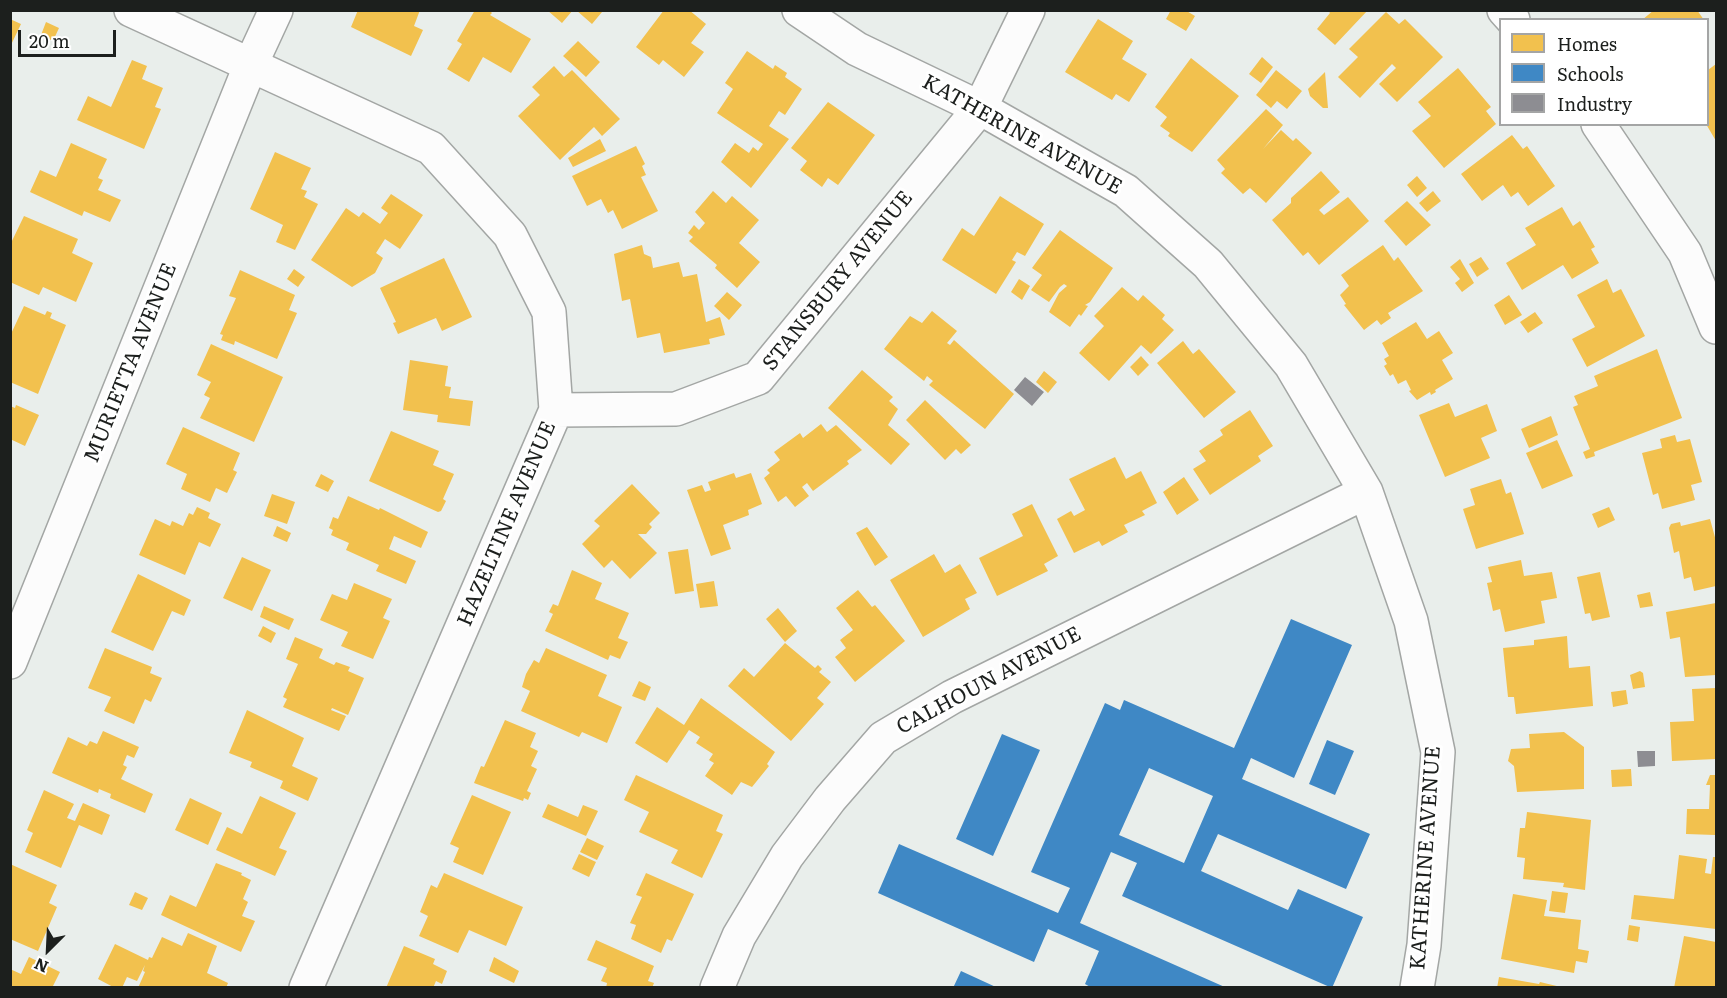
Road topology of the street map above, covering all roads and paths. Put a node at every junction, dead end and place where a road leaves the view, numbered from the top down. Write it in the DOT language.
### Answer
graph roads {
  1 [pos="131,10"];
  2 [pos="276,10"];
  3 [pos="799,10"];
  4 [pos="1028,10"];
  5 [pos="251,64"];
  6 [pos="980,108"];
  7 [pos="1599,126"];
  8 [pos="1716,327"];
  9 [pos="556,410"];
  10 [pos="1366,492"];
  11 [pos="10,662"];
  12 [pos="306,987"];
  13 [pos="717,987"];
  14 [pos="1417,987"];
  1 -- 5 [label="street, HAZELTINE AVENUE"];
  2 -- 5 [label="street"];
  3 -- 6 [label="street, KATHERINE AVENUE"];
  4 -- 6 [label="street, STANSBURY AVENUE"];
  5 -- 9 [label="street, HAZELTINE AVENUE"];
  5 -- 11 [label="street, MURIETTA AVENUE"];
  6 -- 9 [label="street, STANSBURY AVENUE"];
  6 -- 10 [label="street, KATHERINE AVENUE"];
  7 -- 8 [label="street"];
  9 -- 12 [label="street, HAZELTINE AVENUE"];
  10 -- 13 [label="street, CALHOUN AVENUE"];
  10 -- 14 [label="street, KATHERINE AVENUE"];
}
